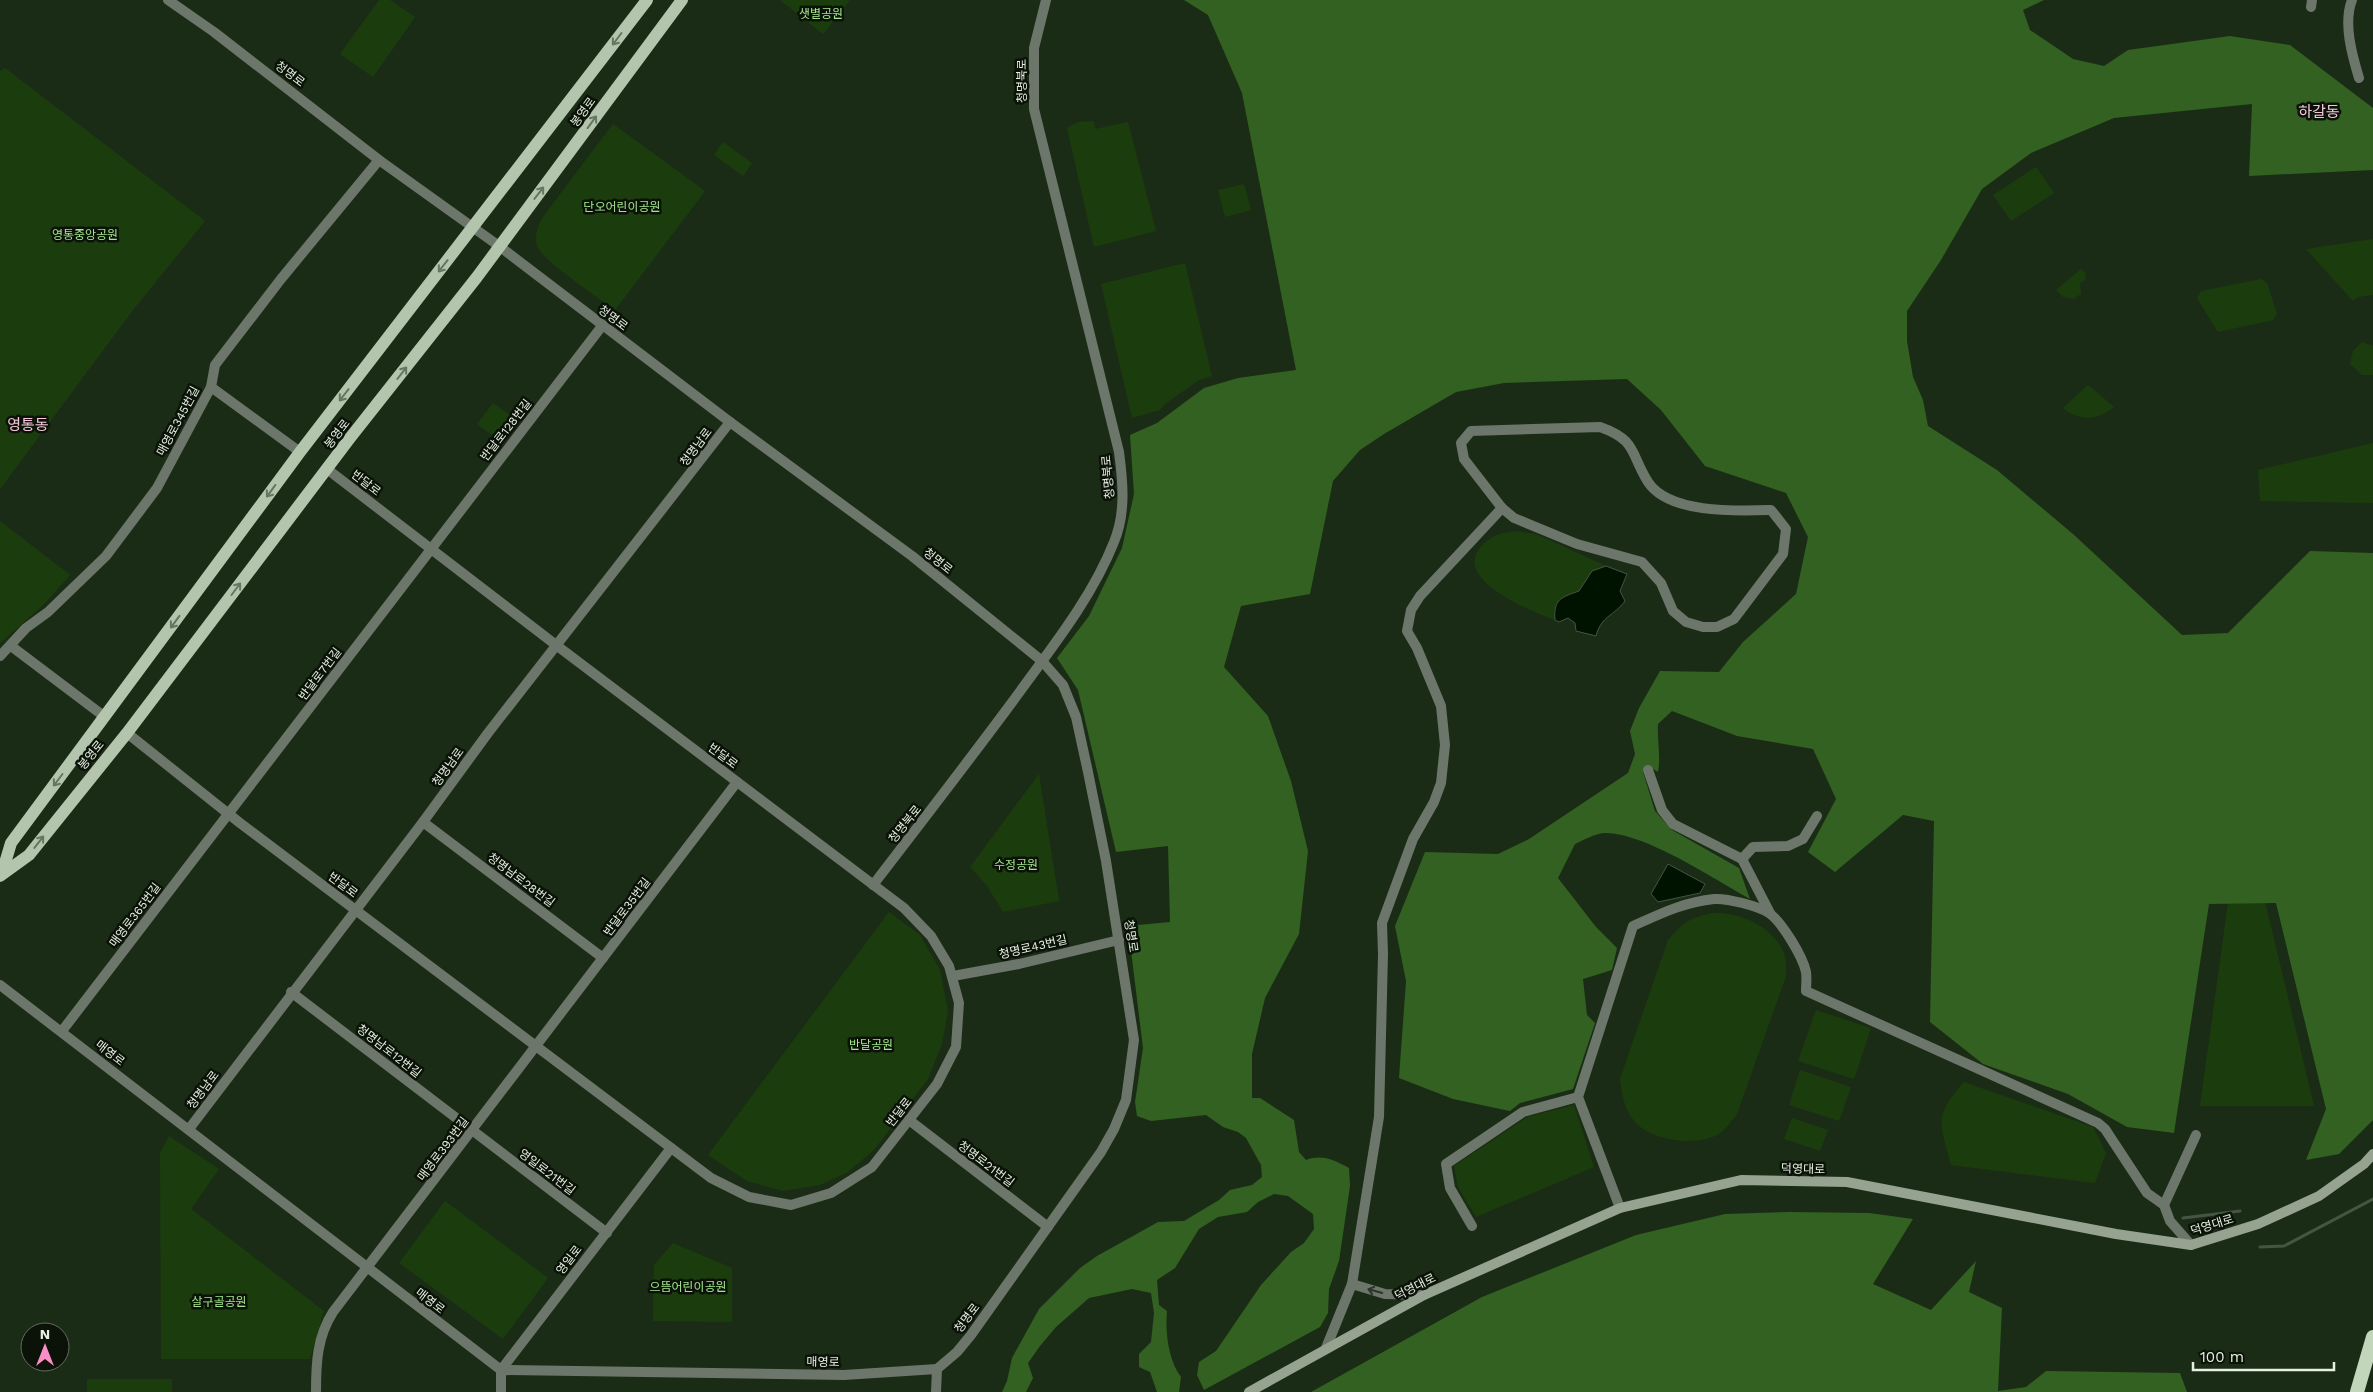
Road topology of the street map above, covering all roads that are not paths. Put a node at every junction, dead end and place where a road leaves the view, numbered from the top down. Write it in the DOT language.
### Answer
graph roads {
  1 [pos="168,0"];
  2 [pos="647,0"];
  3 [pos="682,0"];
  4 [pos="1046,0"];
  5 [pos="2352,0"];
  6 [pos="2359,78"];
  7 [pos="379,160"];
  8 [pos="472,227"];
  9 [pos="499,246"];
  10 [pos="602,326"];
  11 [pos="211,387"];
  12 [pos="730,422"];
  13 [pos="300,452"];
  14 [pos="327,469"];
  15 [pos="1502,508"];
  16 [pos="430,549"];
  17 [pos="11,646"];
  18 [pos="556,646"];
  19 [pos="0,656"];
  20 [pos="1042,662"];
  21 [pos="105,717"];
  22 [pos="127,733"];
  23 [pos="1648,770"];
  24 [pos="737,782"];
  25 [pos="228,814"];
  26 [pos="1817,816"];
  27 [pos="423,822"];
  28 [pos="1742,859"];
  29 [pos="1,876"];
  30 [pos="873,885"];
  31 [pos="355,909"];
  32 [pos="1770,914"];
  33 [pos="1119,940"];
  34 [pos="603,958"];
  35 [pos="953,976"];
  36 [pos="0,977"];
  37 [pos="0,985"];
  38 [pos="0,989"];
  39 [pos="291,992"];
  40 [pos="11,993"];
  41 [pos="62,1031"];
  42 [pos="536,1046"];
  43 [pos="1578,1097"];
  44 [pos="909,1120"];
  45 [pos="188,1129"];
  46 [pos="472,1130"];
  47 [pos="2196,1135"];
  48 [pos="671,1148"];
  49 [pos="2373,1154"];
  50 [pos="2164,1205"];
  51 [pos="1620,1208"];
  52 [pos="1472,1226"];
  53 [pos="1048,1227"];
  54 [pos="606,1233"];
  55 [pos="2191,1245"];
  56 [pos="369,1268"];
  57 [pos="1352,1284"];
  58 [pos="1424,1295"];
  59 [pos="2373,1337"];
  60 [pos="1326,1348"];
  61 [pos="936,1369"];
  62 [pos="501,1370"];
  63 [pos="316,1392"];
  64 [pos="501,1392"];
  65 [pos="936,1392"];
  66 [pos="1250,1392"];
  67 [pos="2357,1392"];
  1 -- 7 [label="street, 청명로"];
  2 -- 8 [label="main road, 봉영로, one-way"];
  9 -- 3 [label="main road, 봉영로, one-way"];
  4 -- 20 [label="street, 청명북로"];
  5 -- 6 [label="street"];
  7 -- 8 [label="street, 청명로"];
  7 -- 11 [label="street, 매영로345번길"];
  8 -- 9 [label="street, 청명로"];
  8 -- 13 [label="main road, 봉영로, one-way"];
  9 -- 10 [label="street, 청명로"];
  14 -- 9 [label="main road, 봉영로, one-way"];
  10 -- 12 [label="street, 청명로"];
  10 -- 16 [label="street, 반달로128번길"];
  11 -- 13 [label="street"];
  11 -- 17 [label="street, 매영로345번길"];
  12 -- 18 [label="street, 청명남로"];
  12 -- 20 [label="street, 청명로"];
  13 -- 21 [label="main road, 봉영로, one-way"];
  14 -- 16 [label="street, 반달로"];
  22 -- 14 [label="main road, 봉영로, one-way"];
  15 -- 15 [label="street"];
  15 -- 57 [label="street"];
  16 -- 18 [label="street, 반달로"];
  16 -- 25 [label="street, 반달로7번길"];
  17 -- 19 [label="street, 매영로345번길"];
  17 -- 21 [label="street"];
  18 -- 24 [label="street, 반달로"];
  18 -- 27 [label="street, 청명남로"];
  20 -- 30 [label="street, 청명북로"];
  20 -- 33 [label="street, 청명로"];
  21 -- 29 [label="main road, 봉영로, one-way"];
  22 -- 25 [label="street, 반달로"];
  29 -- 22 [label="main road, 봉영로, one-way"];
  23 -- 28 [label="street"];
  24 -- 30 [label="street, 반달로"];
  24 -- 34 [label="street, 반달로35번길"];
  25 -- 31 [label="street, 반달로"];
  25 -- 41 [label="street, 매영로365번길"];
  26 -- 28 [label="street"];
  27 -- 31 [label="street, 청명남로"];
  27 -- 34 [label="street, 청명남로28번길"];
  28 -- 32 [label="street"];
  30 -- 35 [label="street, 반달로"];
  31 -- 39 [label="street, 청명남로"];
  31 -- 42 [label="street, 반달로"];
  32 -- 43 [label="street"];
  32 -- 50 [label="street"];
  33 -- 35 [label="street, 청명로43번길"];
  33 -- 53 [label="street, 청명로"];
  34 -- 42 [label="street, 반달로35번길"];
  35 -- 44 [label="street, 반달로"];
  36 -- 40 [label="street"];
  37 -- 40 [label="street, 매영로"];
  38 -- 40 [label="street"];
  39 -- 45 [label="street, 청명남로"];
  39 -- 46 [label="street, 청명남로12번길"];
  40 -- 41 [label="street, 매영로"];
  41 -- 45 [label="street, 매영로"];
  42 -- 46 [label="street, 매영로393번길"];
  42 -- 48 [label="street, 반달로"];
  43 -- 51 [label="street"];
  43 -- 52 [label="street"];
  44 -- 48 [label="street, 반달로"];
  44 -- 53 [label="street, 청명로21번길"];
  45 -- 56 [label="street, 매영로"];
  46 -- 54 [label="street, 영일로21번길"];
  46 -- 56 [label="street, 매영로393번길"];
  47 -- 50 [label="street"];
  48 -- 54 [label="street, 영일로"];
  49 -- 55 [label="main road, 덕영대로"];
  50 -- 55 [label="street"];
  51 -- 55 [label="main road, 덕영대로"];
  51 -- 58 [label="main road, 덕영대로"];
  53 -- 61 [label="street, 청명로"];
  54 -- 62 [label="street, 영일로"];
  56 -- 62 [label="street, 매영로"];
  56 -- 63 [label="street, 매영로393번길"];
  58 -- 57 [label="street, one-way"];
  57 -- 60 [label="street"];
  58 -- 60 [label="main road, 덕영대로"];
  59 -- 67 [label="highway"];
  60 -- 66 [label="main road, 덕영대로"];
  61 -- 62 [label="street, 매영로"];
  61 -- 65 [label="street"];
  62 -- 64 [label="street"];
}
